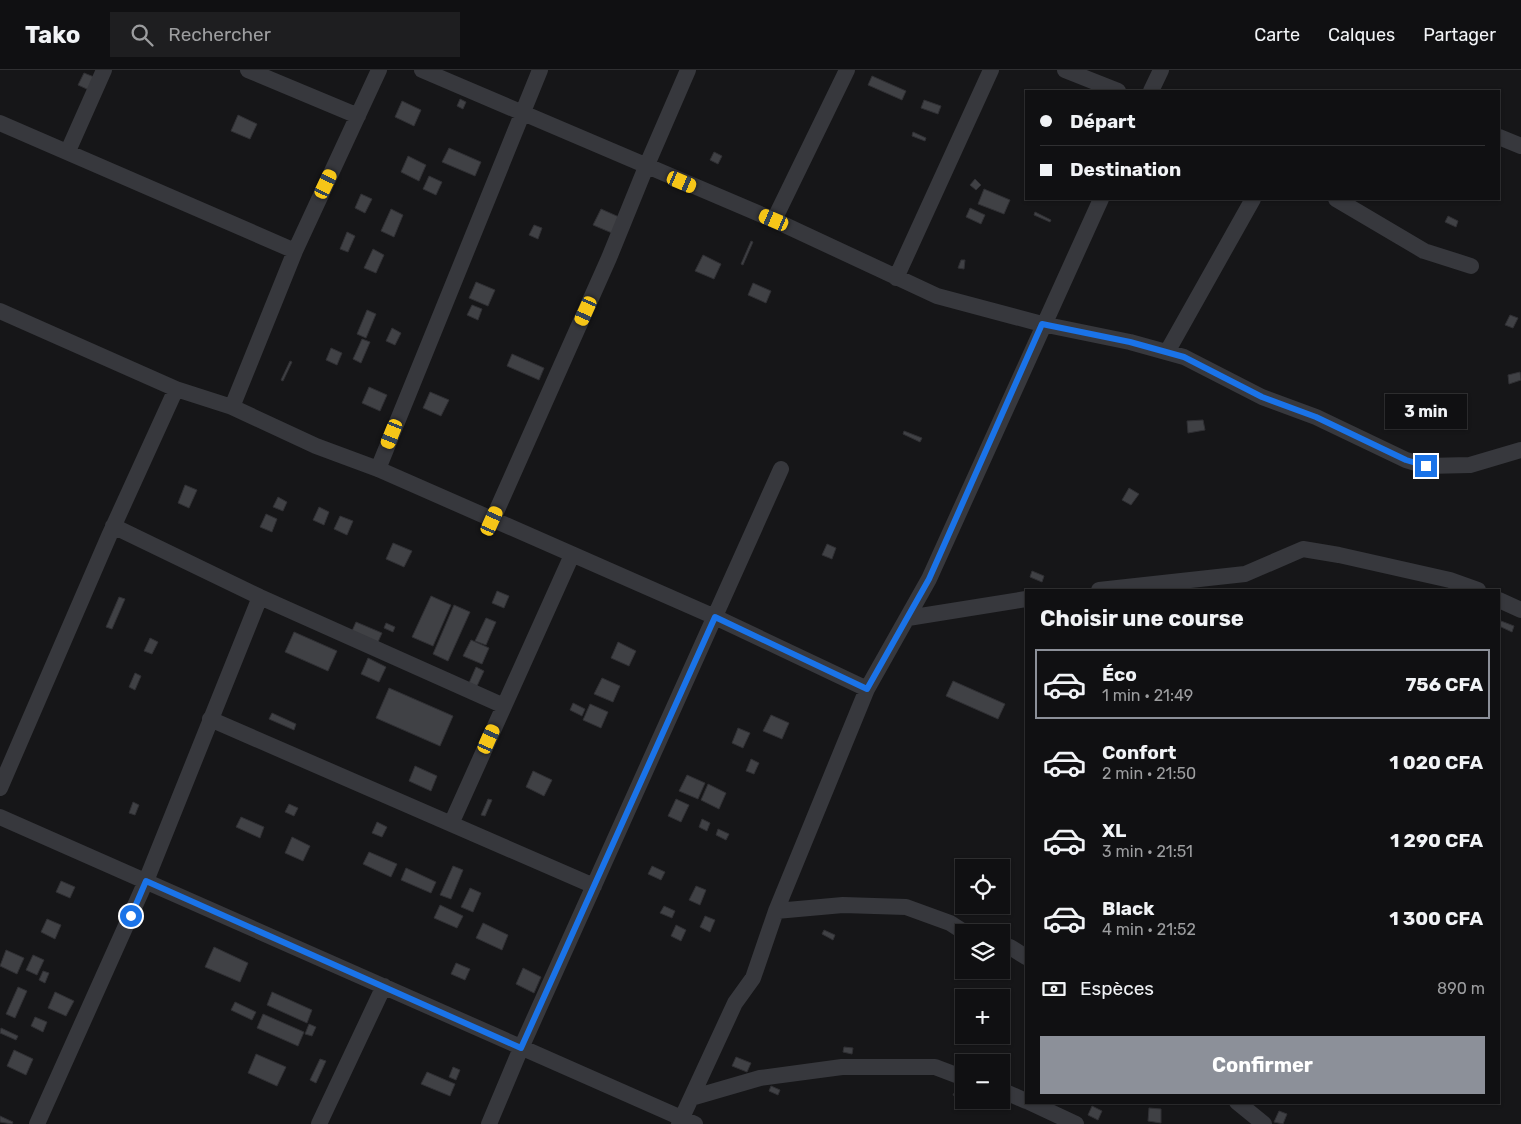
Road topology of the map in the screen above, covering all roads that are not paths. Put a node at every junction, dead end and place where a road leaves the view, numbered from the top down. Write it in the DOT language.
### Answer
graph roads {
  1 [pos="104,70"];
  2 [pos="248,70"];
  3 [pos="379,70"];
  4 [pos="422,70"];
  5 [pos="540,70"];
  6 [pos="688,70"];
  7 [pos="847,70"];
  8 [pos="992,70"];
  9 [pos="1065,70"];
  10 [pos="1161,70"];
  11 [pos="1115,90"];
  12 [pos="1151,90"];
  13 [pos="522,113"];
  14 [pos="358,116"];
  15 [pos="0,123"];
  16 [pos="1500,137"];
  17 [pos="1521,146"];
  18 [pos="68,151"];
  19 [pos="646,167"];
  20 [pos="1101,200"];
  21 [pos="1252,200"];
  22 [pos="1338,200"];
  23 [pos="774,220"];
  24 [pos="295,251"];
  25 [pos="1471,266"];
  26 [pos="896,278"];
  27 [pos="0,311"];
  28 [pos="1042,324"];
  29 [pos="1167,352"];
  30 [pos="176,389"];
  31 [pos="232,407"];
  32 [pos="1521,450"];
  33 [pos="378,469"];
  34 [pos="781,469"];
  35 [pos="492,521"];
  36 [pos="113,526"];
  37 [pos="572,555"];
  38 [pos="1466,588"];
  39 [pos="1108,589"];
  40 [pos="260,597"];
  41 [pos="1025,599"];
  42 [pos="1500,600"];
  43 [pos="1521,610"];
  44 [pos="715,617"];
  45 [pos="908,618"];
  46 [pos="867,689"];
  47 [pos="504,706"];
  48 [pos="210,719"];
  49 [pos="0,788"];
  50 [pos="0,817"];
  51 [pos="451,824"];
  52 [pos="146,881"];
  53 [pos="594,886"];
  54 [pos="776,911"];
  55 [pos="955,927"];
  56 [pos="1010,947"];
  57 [pos="1025,956"];
  58 [pos="384,986"];
  59 [pos="521,1048"];
  60 [pos="955,1075"];
  61 [pos="1010,1094"];
  62 [pos="691,1098"];
  63 [pos="1025,1101"];
  64 [pos="1239,1104"];
  65 [pos="1048,1107"];
  66 [pos="685,1122"];
  67 [pos="37,1124"];
  68 [pos="319,1124"];
  69 [pos="489,1124"];
  70 [pos="1076,1124"];
  71 [pos="1264,1124"];
  1 -- 18 [label="street"];
  2 -- 14 [label="street"];
  3 -- 14 [label="street"];
  4 -- 13 [label="street"];
  5 -- 13 [label="street"];
  6 -- 19 [label="street"];
  7 -- 23 [label="street"];
  8 -- 26 [label="street"];
  9 -- 11 [label="street"];
  10 -- 12 [label="street"];
  13 -- 19 [label="street"];
  13 -- 33 [label="street"];
  14 -- 24 [label="street"];
  15 -- 18 [label="street"];
  16 -- 17 [label="street"];
  18 -- 24 [label="street"];
  19 -- 23 [label="street"];
  19 -- 35 [label="street"];
  20 -- 28 [label="street"];
  21 -- 29 [label="street"];
  22 -- 25 [label="street"];
  23 -- 26 [label="street"];
  24 -- 31 [label="street"];
  26 -- 28 [label="street"];
  27 -- 30 [label="street"];
  28 -- 29 [label="street"];
  28 -- 45 [label="street"];
  29 -- 32 [label="street"];
  30 -- 31 [label="street"];
  30 -- 36 [label="street"];
  31 -- 33 [label="street"];
  33 -- 35 [label="street"];
  34 -- 44 [label="street"];
  35 -- 37 [label="street"];
  36 -- 40 [label="street"];
  36 -- 49 [label="street"];
  37 -- 44 [label="street"];
  37 -- 47 [label="street"];
  38 -- 39 [label="street"];
  40 -- 47 [label="street"];
  40 -- 48 [label="street"];
  41 -- 45 [label="street"];
  42 -- 43 [label="street"];
  44 -- 46 [label="street"];
  44 -- 53 [label="street"];
  45 -- 46 [label="street"];
  46 -- 54 [label="street"];
  47 -- 51 [label="street"];
  48 -- 51 [label="street"];
  48 -- 52 [label="street"];
  50 -- 52 [label="street"];
  51 -- 53 [label="street"];
  52 -- 58 [label="street"];
  52 -- 67 [label="street"];
  53 -- 59 [label="street"];
  54 -- 55 [label="street"];
  54 -- 62 [label="street"];
  56 -- 57 [label="street"];
  58 -- 59 [label="street"];
  58 -- 68 [label="street"];
  59 -- 66 [label="street"];
  59 -- 69 [label="street"];
  60 -- 62 [label="street"];
  61 -- 63 [label="street"];
  62 -- 66 [label="street"];
  64 -- 71 [label="street"];
  65 -- 70 [label="street"];
}
